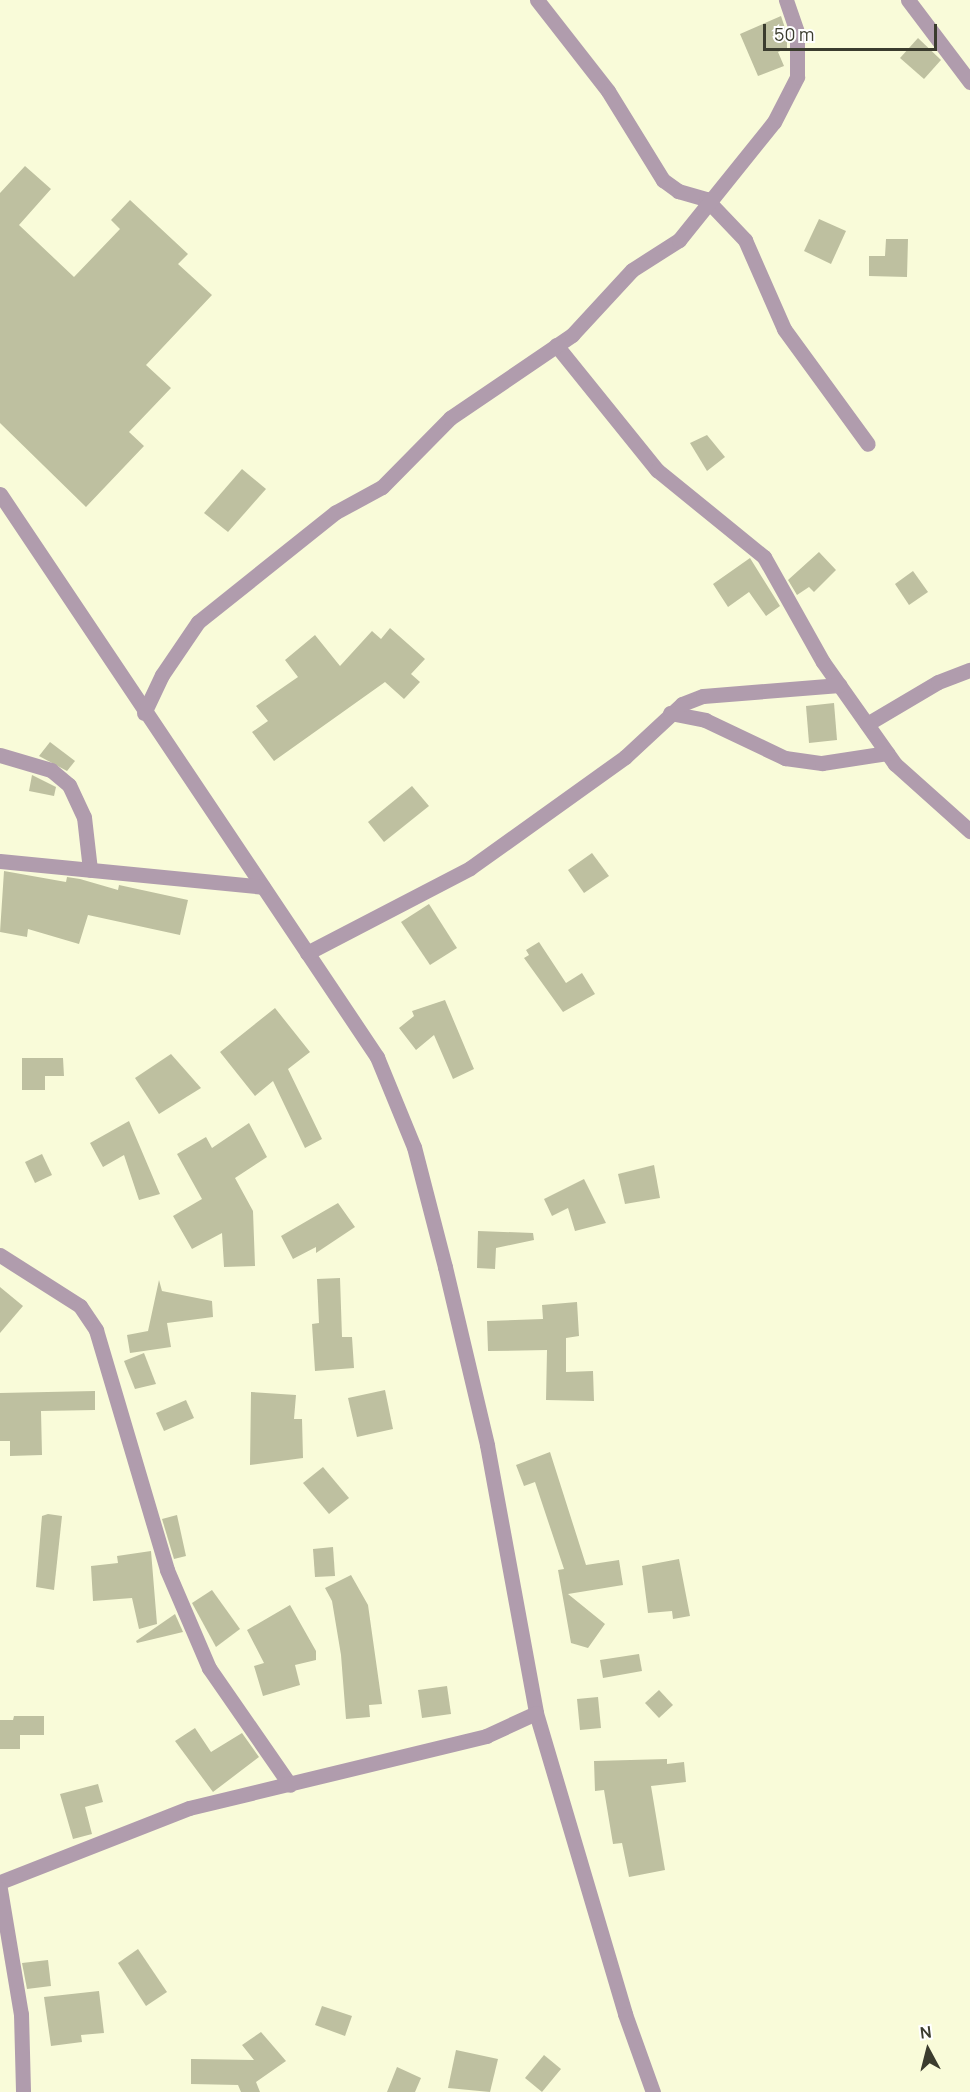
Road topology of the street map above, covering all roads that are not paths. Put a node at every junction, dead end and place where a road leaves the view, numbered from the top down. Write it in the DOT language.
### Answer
graph roads {
  1 [pos="537,0"];
  2 [pos="786,0"];
  3 [pos="908,0"];
  4 [pos="970,82"];
  5 [pos="709,201"];
  6 [pos="556,345"];
  7 [pos="868,444"];
  8 [pos="0,494"];
  9 [pos="970,670"];
  10 [pos="840,685"];
  11 [pos="144,713"];
  12 [pos="670,713"];
  13 [pos="867,724"];
  14 [pos="887,753"];
  15 [pos="0,754"];
  16 [pos="970,831"];
  17 [pos="0,861"];
  18 [pos="90,870"];
  19 [pos="263,887"];
  20 [pos="307,952"];
  21 [pos="0,1255"];
  22 [pos="536,1713"];
  23 [pos="290,1785"];
  24 [pos="0,1882"];
  25 [pos="0,1889"];
  26 [pos="23,2092"];
  27 [pos="653,2092"];
  1 -- 5 [label="street"];
  2 -- 5 [label="street"];
  3 -- 4 [label="street"];
  5 -- 6 [label="street"];
  5 -- 7 [label="street"];
  6 -- 10 [label="street"];
  6 -- 11 [label="street"];
  8 -- 11 [label="street"];
  9 -- 13 [label="street"];
  10 -- 12 [label="street"];
  10 -- 13 [label="street"];
  11 -- 19 [label="street"];
  12 -- 14 [label="street"];
  12 -- 20 [label="street"];
  13 -- 14 [label="street"];
  14 -- 16 [label="street"];
  15 -- 18 [label="street"];
  17 -- 18 [label="street"];
  18 -- 19 [label="street"];
  19 -- 20 [label="street"];
  20 -- 22 [label="street"];
  21 -- 23 [label="street"];
  22 -- 23 [label="street"];
  22 -- 27 [label="street"];
  23 -- 24 [label="street"];
  25 -- 26 [label="street"];
}
